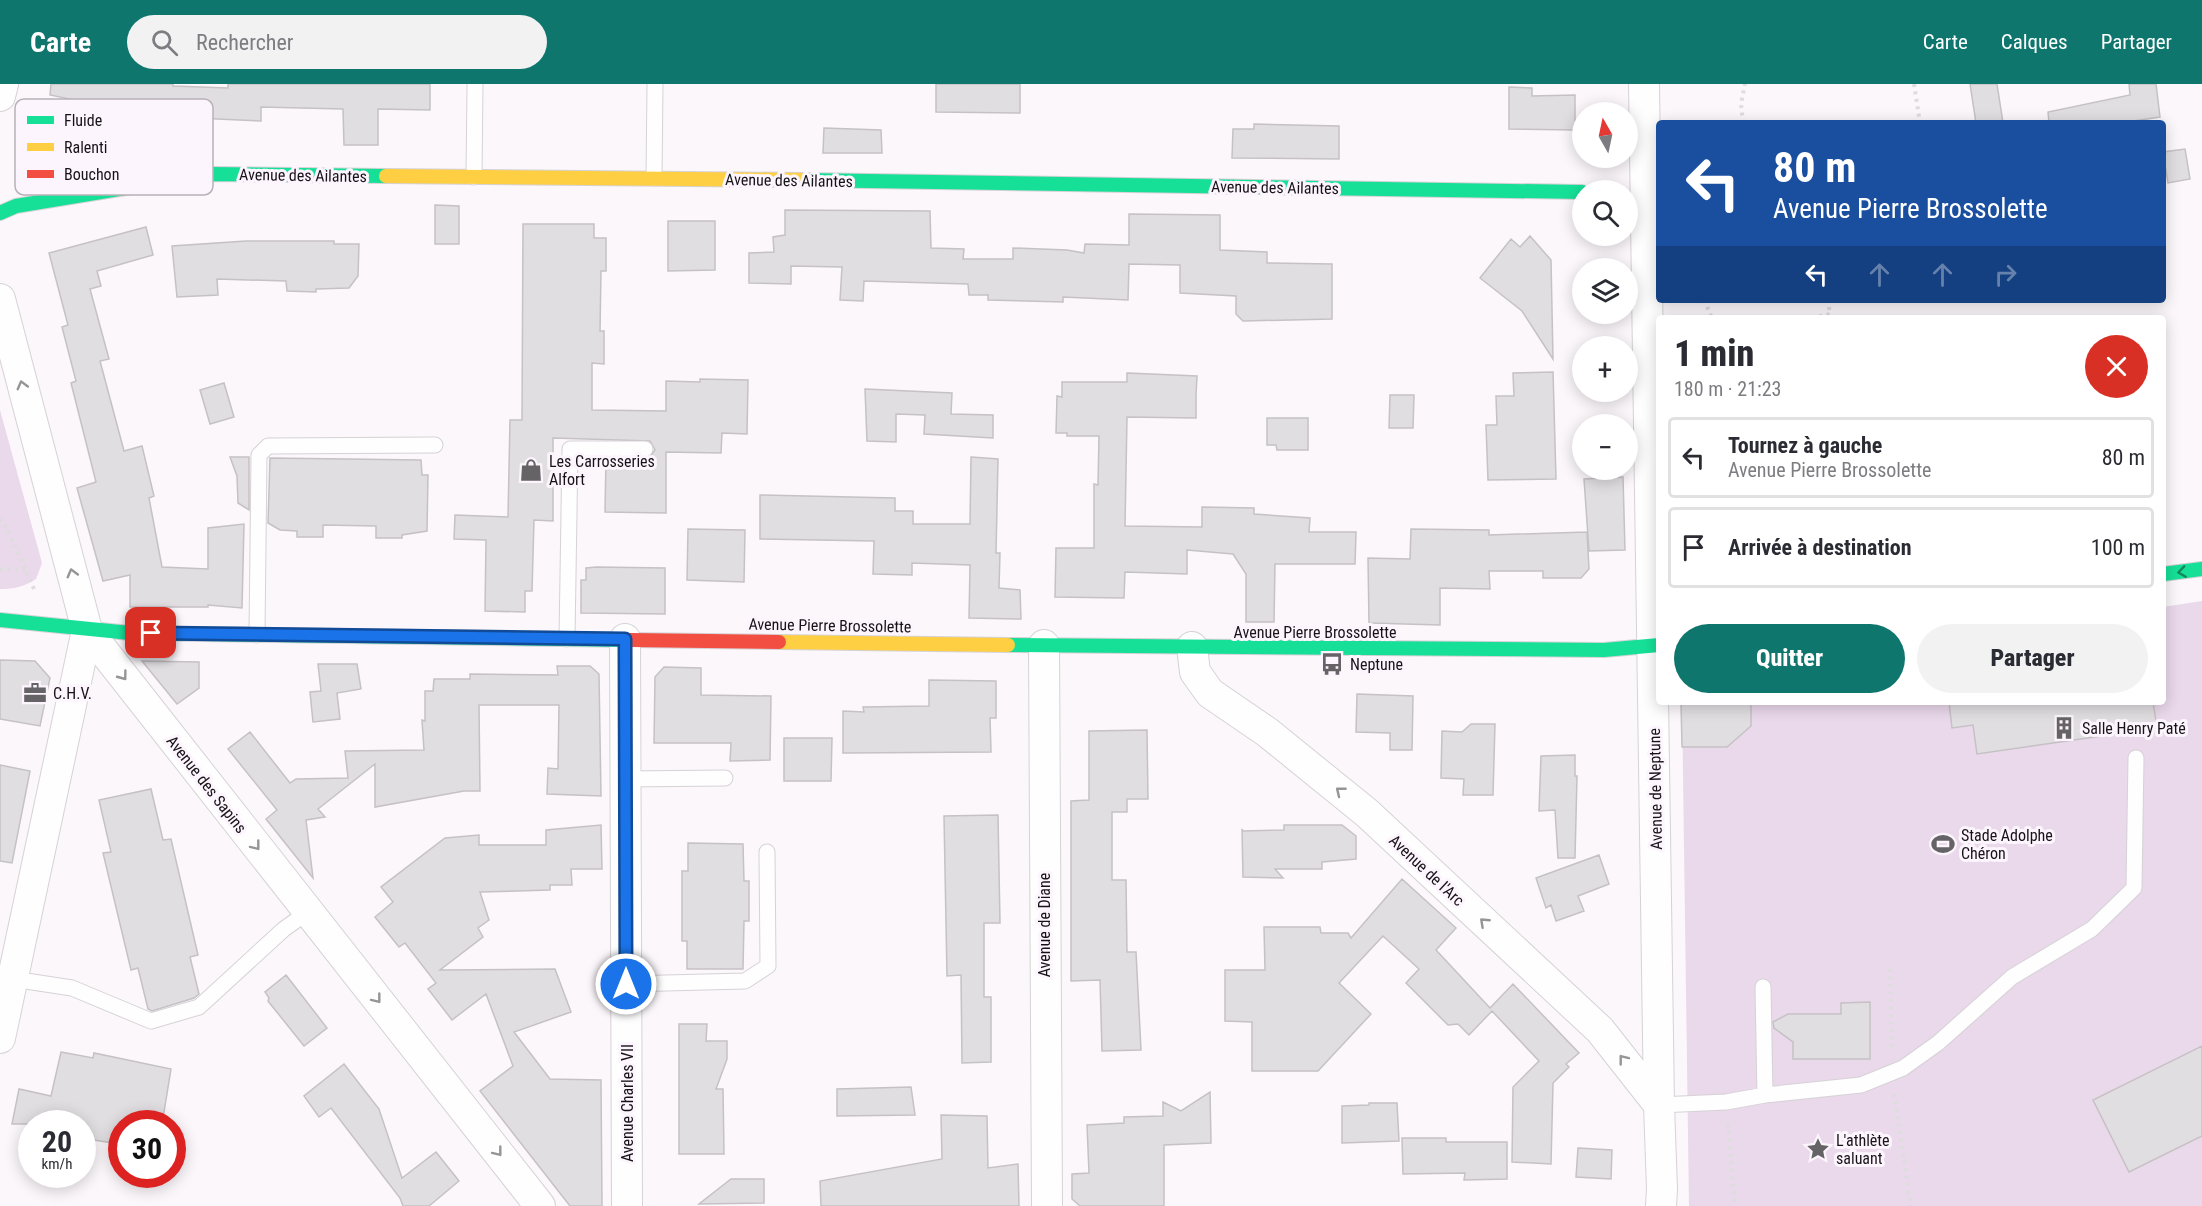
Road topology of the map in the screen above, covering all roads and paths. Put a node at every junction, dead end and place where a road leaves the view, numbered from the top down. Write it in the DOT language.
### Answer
graph roads {
  1 [pos="3,84"];
  2 [pos="475,84"];
  3 [pos="655,84"];
  4 [pos="1644,84"];
  5 [pos="1745,84"];
  6 [pos="1914,84"];
  7 [pos="0,96"];
  8 [pos="1743,120"];
  9 [pos="1920,120"];
  10 [pos="213,174"];
  11 [pos="474,177"];
  12 [pos="654,178"];
  13 [pos="1638,180"];
  14 [pos="1572,192"];
  15 [pos="78,195"];
  16 [pos="0,213"];
  17 [pos="1638,217"];
  18 [pos="0,299"];
  19 [pos="1828,303"];
  20 [pos="1826,315"];
  21 [pos="435,445"];
  22 [pos="645,449"];
  23 [pos="0,519"];
  24 [pos="0,569"];
  25 [pos="2202,569"];
  26 [pos="25,570"];
  27 [pos="2166,574"];
  28 [pos="34,589"];
  29 [pos="0,620"];
  30 [pos="87,630"];
  31 [pos="257,635"];
  32 [pos="567,639"];
  33 [pos="625,639"];
  34 [pos="1044,645"];
  35 [pos="1656,645"];
  36 [pos="1192,647"];
  37 [pos="1656,705"];
  38 [pos="2136,758"];
  39 [pos="725,778"];
  40 [pos="625,779"];
  41 [pos="767,852"];
  42 [pos="308,912"];
  43 [pos="13,979"];
  44 [pos="626,984"];
  45 [pos="1763,987"];
  46 [pos="0,1038"];
  47 [pos="1765,1095"];
  48 [pos="1726,1102"];
  49 [pos="1659,1105"];
  50 [pos="540,1206"];
  51 [pos="627,1206"];
  52 [pos="1047,1206"];
  53 [pos="1661,1206"];
  54 [pos="1735,1206"];
  1 -- 7 [label="street"];
  2 -- 11 [label="lane"];
  3 -- 12 [label="lane"];
  4 -- 13 [label="street, Avenue de Neptune"];
  5 -- 8 [label="path"];
  6 -- 9 [label="path"];
  10 -- 11 [label="street, Avenue des Ailantes"];
  11 -- 12 [label="street, Avenue des Ailantes"];
  12 -- 14 [label="street, Avenue des Ailantes"];
  15 -- 16 [label="street, Avenue des Ailantes"];
  17 -- 35 [label="street, Avenue de Neptune"];
  30 -- 18 [label="street, Avenue des Sapins, one-way"];
  19 -- 20 [label="path"];
  21 -- 31 [label="lane"];
  22 -- 32 [label="lane"];
  23 -- 26 [label="path"];
  24 -- 26 [label="path"];
  25 -- 27 [label="street, one-way"];
  26 -- 28 [label="path"];
  29 -- 30 [label="street, Avenue Pierre Brossolette"];
  30 -- 31 [label="street, Avenue Pierre Brossolette"];
  30 -- 42 [label="street, Avenue des Sapins, one-way"];
  30 -- 43 [label="street"];
  31 -- 32 [label="street, Avenue Pierre Brossolette"];
  32 -- 33 [label="street, Avenue Pierre Brossolette"];
  33 -- 34 [label="street, Avenue Pierre Brossolette"];
  33 -- 40 [label="street, Avenue Charles VII"];
  34 -- 36 [label="street, Avenue Pierre Brossolette"];
  34 -- 52 [label="street, Avenue de Diane"];
  35 -- 36 [label="street, Avenue Pierre Brossolette"];
  49 -- 36 [label="street, Avenue de l'Arc, one-way"];
  37 -- 49 [label="street, Avenue de Neptune"];
  38 -- 47 [label="lane"];
  39 -- 40 [label="lane"];
  40 -- 44 [label="street, Avenue Charles VII"];
  41 -- 44 [label="lane"];
  42 -- 43 [label="lane"];
  42 -- 50 [label="street, Avenue des Sapins, one-way"];
  43 -- 46 [label="street"];
  44 -- 51 [label="street, Avenue Charles VII"];
  45 -- 47 [label="lane"];
  47 -- 48 [label="lane"];
  48 -- 49 [label="lane"];
  48 -- 54 [label="path"];
  49 -- 53 [label="street, Avenue de Neptune"];
}
